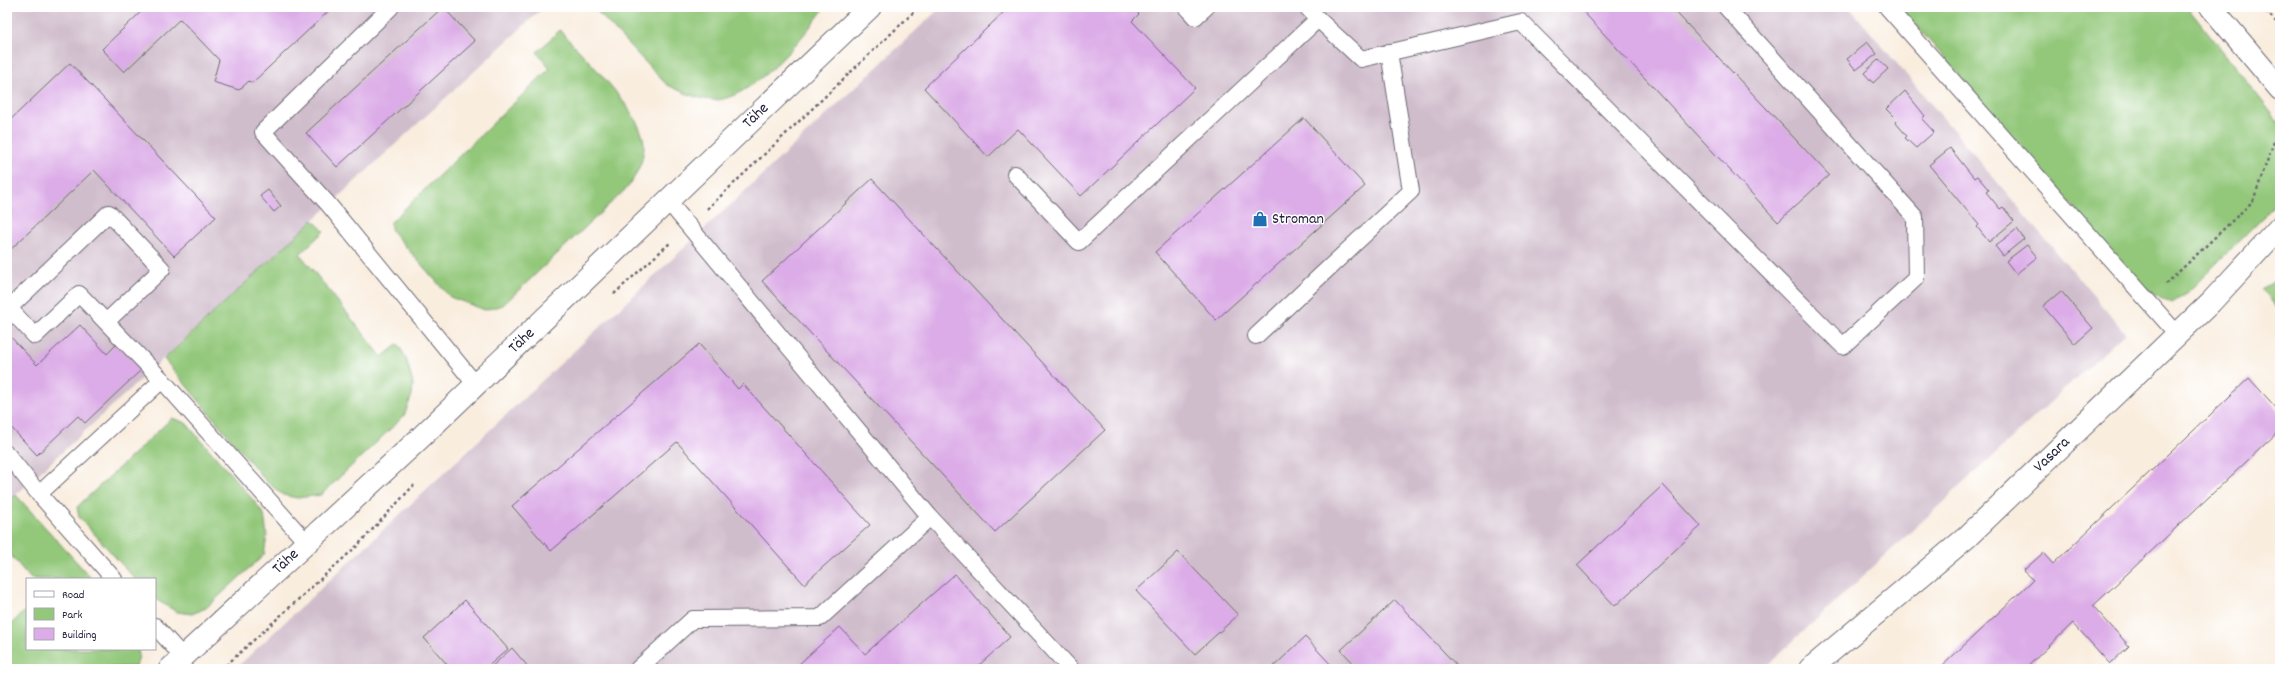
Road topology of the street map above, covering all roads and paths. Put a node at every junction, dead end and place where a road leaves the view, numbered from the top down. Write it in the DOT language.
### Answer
graph roads {
  1 [pos="391,7"];
  2 [pos="870,7"];
  3 [pos="919,7"];
  4 [pos="1186,7"];
  5 [pos="1206,7"];
  6 [pos="1307,7"];
  7 [pos="1726,7"];
  8 [pos="1887,7"];
  9 [pos="2211,7"];
  10 [pos="2262,7"];
  11 [pos="1318,19"];
  12 [pos="2280,26"];
  13 [pos="1389,52"];
  14 [pos="2280,89"];
  15 [pos="2280,132"];
  16 [pos="1015,174"];
  17 [pos="668,201"];
  18 [pos="688,226"];
  19 [pos="2280,227"];
  20 [pos="612,296"];
  21 [pos="2148,301"];
  22 [pos="106,322"];
  23 [pos="2178,334"];
  24 [pos="1256,336"];
  25 [pos="162,380"];
  26 [pos="476,385"];
  27 [pos="7,454"];
  28 [pos="418,481"];
  29 [pos="39,494"];
  30 [pos="930,517"];
  31 [pos="307,543"];
  32 [pos="113,578"];
  33 [pos="156,628"];
  34 [pos="177,663"];
  35 [pos="222,669"];
  36 [pos="638,669"];
  37 [pos="1071,669"];
  38 [pos="1810,669"];
  1 -- 26 [label="lane"];
  2 -- 17 [label="street, Tähe"];
  3 -- 18 [label="path"];
  4 -- 5 [label="lane"];
  6 -- 11 [label="lane"];
  7 -- 13 [label="lane"];
  8 -- 21 [label="lane"];
  9 -- 14 [label="street"];
  10 -- 12 [label="path"];
  11 -- 13 [label="lane"];
  11 -- 16 [label="lane"];
  13 -- 24 [label="lane"];
  15 -- 21 [label="path"];
  17 -- 18 [label="lane"];
  17 -- 26 [label="street, Tähe"];
  18 -- 20 [label="path"];
  18 -- 30 [label="lane"];
  19 -- 23 [label="street, Vasara"];
  21 -- 23 [label="lane"];
  22 -- 22 [label="lane"];
  22 -- 25 [label="lane"];
  23 -- 38 [label="street, Vasara"];
  25 -- 29 [label="lane"];
  25 -- 31 [label="lane"];
  26 -- 31 [label="street, Tähe"];
  27 -- 29 [label="lane"];
  28 -- 35 [label="path"];
  29 -- 32 [label="lane"];
  30 -- 36 [label="lane"];
  30 -- 37 [label="lane"];
  31 -- 34 [label="street, Tähe"];
  33 -- 34 [label="lane"];
}
